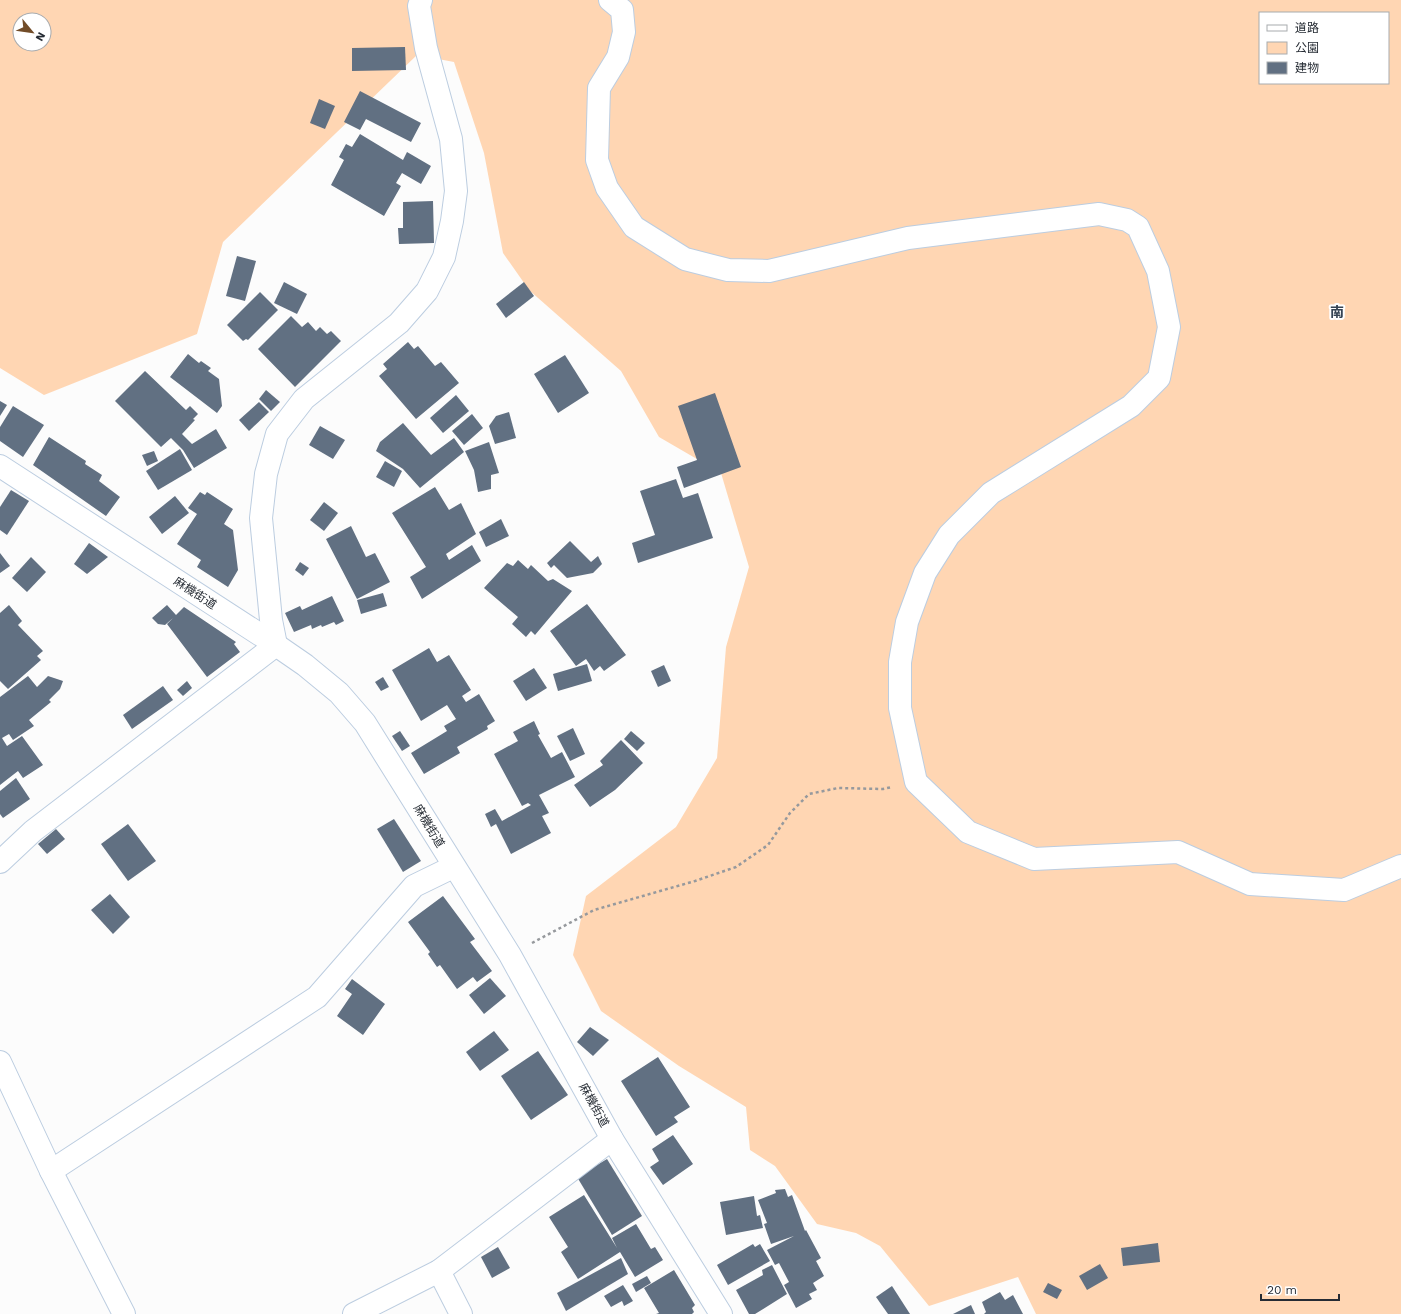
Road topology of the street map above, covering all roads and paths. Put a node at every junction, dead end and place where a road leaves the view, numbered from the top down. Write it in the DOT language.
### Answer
graph roads {
  1 [pos="421,0"];
  2 [pos="610,0"];
  3 [pos="3,472"];
  4 [pos="276,645"];
  5 [pos="916,782"];
  6 [pos="0,862"];
  7 [pos="1401,866"];
  8 [pos="453,867"];
  9 [pos="510,955"];
  10 [pos="0,1062"];
  11 [pos="612,1138"];
  12 [pos="51,1172"];
  13 [pos="439,1271"];
  14 [pos="124,1314"];
  15 [pos="354,1314"];
  16 [pos="461,1314"];
  17 [pos="721,1314"];
  1 -- 4 [label="street"];
  2 -- 5 [label="street"];
  3 -- 4 [label="street, 麻機街道"];
  4 -- 6 [label="street"];
  4 -- 8 [label="street, 麻機街道"];
  5 -- 7 [label="street"];
  5 -- 9 [label="path"];
  8 -- 9 [label="street, 麻機街道"];
  8 -- 12 [label="street"];
  9 -- 11 [label="street, 麻機街道"];
  10 -- 12 [label="street"];
  11 -- 13 [label="street"];
  11 -- 17 [label="street, 麻機街道"];
  12 -- 14 [label="street"];
  13 -- 15 [label="street"];
  13 -- 16 [label="street"];
}
